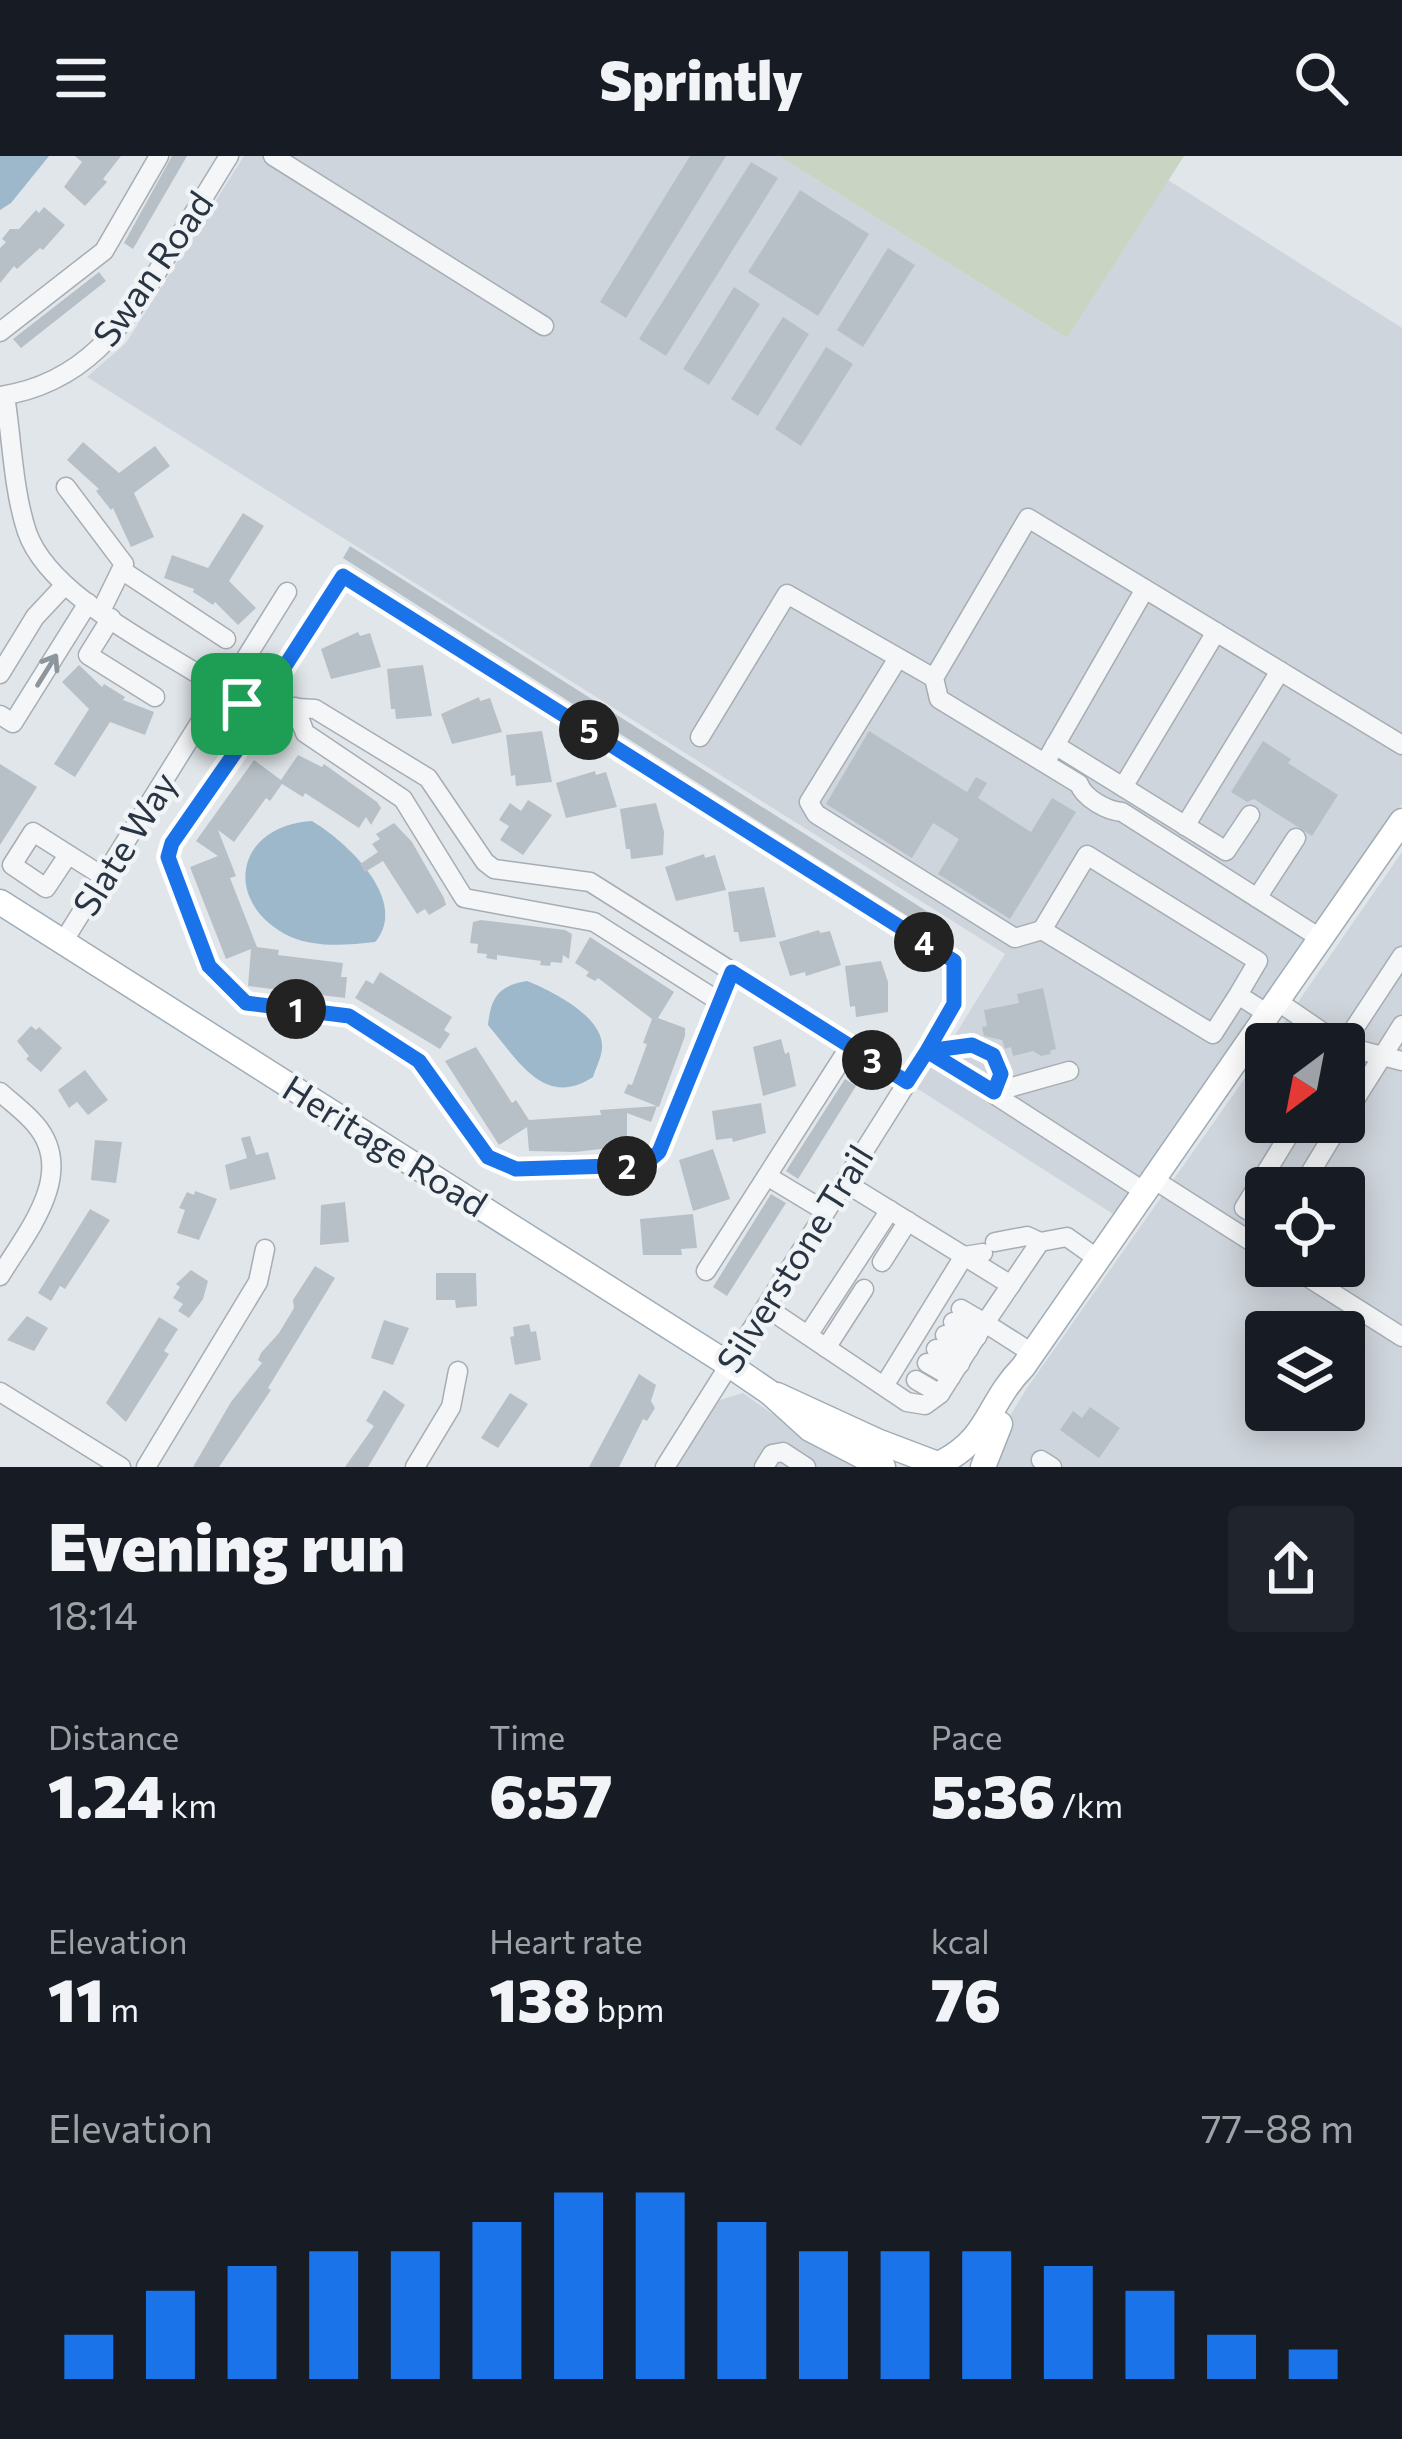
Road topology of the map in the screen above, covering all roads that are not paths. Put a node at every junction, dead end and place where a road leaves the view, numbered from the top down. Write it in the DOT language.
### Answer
graph roads {
  1 [pos="160,156"];
  2 [pos="230,156"];
  3 [pos="273,156"];
  4 [pos="544,326"];
  5 [pos="0,332"];
  6 [pos="3,396"];
  7 [pos="66,487"];
  8 [pos="123,571"];
  9 [pos="64,586"];
  10 [pos="1145,589"];
  11 [pos="287,592"];
  12 [pos="100,610"];
  13 [pos="1216,632"];
  14 [pos="226,640"];
  15 [pos="898,658"];
  16 [pos="1280,671"];
  17 [pos="0,674"];
  18 [pos="934,678"];
  19 [pos="209,681"];
  20 [pos="155,697"];
  21 [pos="212,703"];
  22 [pos="242,704"];
  23 [pos="269,706"];
  24 [pos="296,707"];
  25 [pos="0,715"];
  26 [pos="700,736"];
  27 [pos="1055,745"];
  28 [pos="1402,745"];
  29 [pos="1045,763"];
  30 [pos="1123,787"];
  31 [pos="1250,815"];
  32 [pos="1402,821"];
  33 [pos="1185,826"];
  34 [pos="1296,838"];
  35 [pos="68,855"];
  36 [pos="104,878"];
  37 [pos="1257,898"];
  38 [pos="0,902"];
  39 [pos="1042,930"];
  40 [pos="1320,938"];
  41 [pos="63,942"];
  42 [pos="1402,956"];
  43 [pos="732,972"];
  44 [pos="1238,995"];
  45 [pos="720,1002"];
  46 [pos="1272,1008"];
  47 [pos="1301,1023"];
  48 [pos="1358,1023"];
  49 [pos="1402,1025"];
  50 [pos="850,1046"];
  51 [pos="927,1051"];
  52 [pos="1365,1052"];
  53 [pos="1381,1057"];
  54 [pos="1402,1060"];
  55 [pos="1070,1071"];
  56 [pos="907,1082"];
  57 [pos="1365,1083"];
  58 [pos="0,1092"];
  59 [pos="994,1092"];
  60 [pos="767,1176"];
  61 [pos="844,1182"];
  62 [pos="1149,1186"];
  63 [pos="890,1210"];
  64 [pos="825,1211"];
  65 [pos="908,1222"];
  66 [pos="1245,1239"];
  67 [pos="1040,1242"];
  68 [pos="266,1249"];
  69 [pos="984,1249"];
  70 [pos="1098,1259"];
  71 [pos="882,1262"];
  72 [pos="706,1271"];
  73 [pos="0,1276"];
  74 [pos="1010,1285"];
  75 [pos="1324,1287"];
  76 [pos="864,1289"];
  77 [pos="767,1308"];
  78 [pos="808,1335"];
  79 [pos="929,1336"];
  80 [pos="1402,1336"];
  81 [pos="826,1348"];
  82 [pos="964,1357"];
  83 [pos="1028,1360"];
  84 [pos="728,1364"];
  85 [pos="458,1371"];
  86 [pos="884,1386"];
  87 [pos="0,1392"];
  88 [pos="769,1392"];
  89 [pos="939,1465"];
  90 [pos="121,1467"];
  91 [pos="146,1467"];
  92 [pos="415,1467"];
  93 [pos="666,1467"];
  94 [pos="764,1467"];
  95 [pos="806,1467"];
  96 [pos="883,1467"];
  97 [pos="983,1467"];
  1 -- 5 [label="street"];
  2 -- 6 [label="street, Swan Road"];
  3 -- 4 [label="street"];
  6 -- 9 [label="street"];
  7 -- 8 [label="street"];
  8 -- 12 [label="street"];
  8 -- 14 [label="street"];
  9 -- 12 [label="street"];
  9 -- 17 [label="street"];
  10 -- 13 [label="street"];
  10 -- 18 [label="street"];
  10 -- 27 [label="street"];
  11 -- 19 [label="street"];
  12 -- 19 [label="street"];
  12 -- 20 [label="street"];
  25 -- 12 [label="street, one-way"];
  13 -- 16 [label="street"];
  13 -- 30 [label="street"];
  15 -- 18 [label="street"];
  15 -- 26 [label="street"];
  15 -- 39 [label="street"];
  16 -- 28 [label="street"];
  16 -- 33 [label="street"];
  18 -- 29 [label="street"];
  19 -- 21 [label="street"];
  21 -- 22 [label="street"];
  21 -- 36 [label="street, Slate Way"];
  22 -- 23 [label="street"];
  22 -- 45 [label="street"];
  23 -- 24 [label="street"];
  23 -- 51 [label="street, Silverstone Trail"];
  24 -- 43 [label="street"];
  24 -- 45 [label="street"];
  27 -- 29 [label="street"];
  27 -- 30 [label="street"];
  29 -- 37 [label="street"];
  30 -- 33 [label="street"];
  31 -- 33 [label="street"];
  32 -- 40 [label="main road"];
  34 -- 37 [label="street"];
  35 -- 36 [label="street"];
  36 -- 41 [label="street, Slate Way"];
  37 -- 40 [label="street"];
  38 -- 41 [label="main road, Heritage Road"];
  39 -- 44 [label="street"];
  39 -- 44 [label="street"];
  40 -- 46 [label="main road"];
  41 -- 84 [label="main road, Heritage Road"];
  42 -- 48 [label="street"];
  43 -- 45 [label="street"];
  43 -- 50 [label="street"];
  44 -- 46 [label="street"];
  46 -- 47 [label="street"];
  46 -- 62 [label="main road"];
  49 -- 53 [label="street"];
  50 -- 56 [label="street"];
  50 -- 60 [label="street"];
  51 -- 56 [label="street, Silverstone Trail"];
  51 -- 59 [label="street"];
  51 -- 59 [label="street"];
  52 -- 53 [label="street"];
  53 -- 54 [label="street"];
  53 -- 57 [label="street"];
  55 -- 59 [label="street"];
  56 -- 61 [label="street, Silverstone Trail"];
  58 -- 73 [label="street"];
  59 -- 62 [label="street"];
  60 -- 64 [label="street"];
  60 -- 72 [label="street"];
  61 -- 63 [label="street"];
  61 -- 64 [label="street, Silverstone Trail"];
  62 -- 66 [label="street"];
  62 -- 70 [label="main road"];
  63 -- 65 [label="street"];
  63 -- 78 [label="street"];
  64 -- 77 [label="street, Silverstone Trail"];
  65 -- 69 [label="street"];
  65 -- 71 [label="street"];
  67 -- 69 [label="street"];
  67 -- 70 [label="street"];
  67 -- 74 [label="street"];
  68 -- 91 [label="street"];
  69 -- 74 [label="street"];
  69 -- 79 [label="street"];
  70 -- 83 [label="main road"];
  74 -- 82 [label="street"];
  75 -- 80 [label="street"];
  76 -- 81 [label="street"];
  77 -- 78 [label="street"];
  77 -- 84 [label="street, Silverstone Trail"];
  78 -- 81 [label="street"];
  79 -- 82 [label="street"];
  79 -- 82 [label="street"];
  79 -- 82 [label="street"];
  79 -- 86 [label="street"];
  81 -- 86 [label="street"];
  82 -- 83 [label="street"];
  82 -- 86 [label="street"];
  83 -- 89 [label="main road"];
  83 -- 97 [label="main road"];
  84 -- 88 [label="main road, Heritage Road"];
  84 -- 93 [label="street, Silverstone Trail"];
  85 -- 92 [label="street"];
  87 -- 90 [label="street"];
  88 -- 89 [label="main road, Heritage Road"];
  88 -- 96 [label="main road, Heritage Road"];
  94 -- 95 [label="street"];
}
